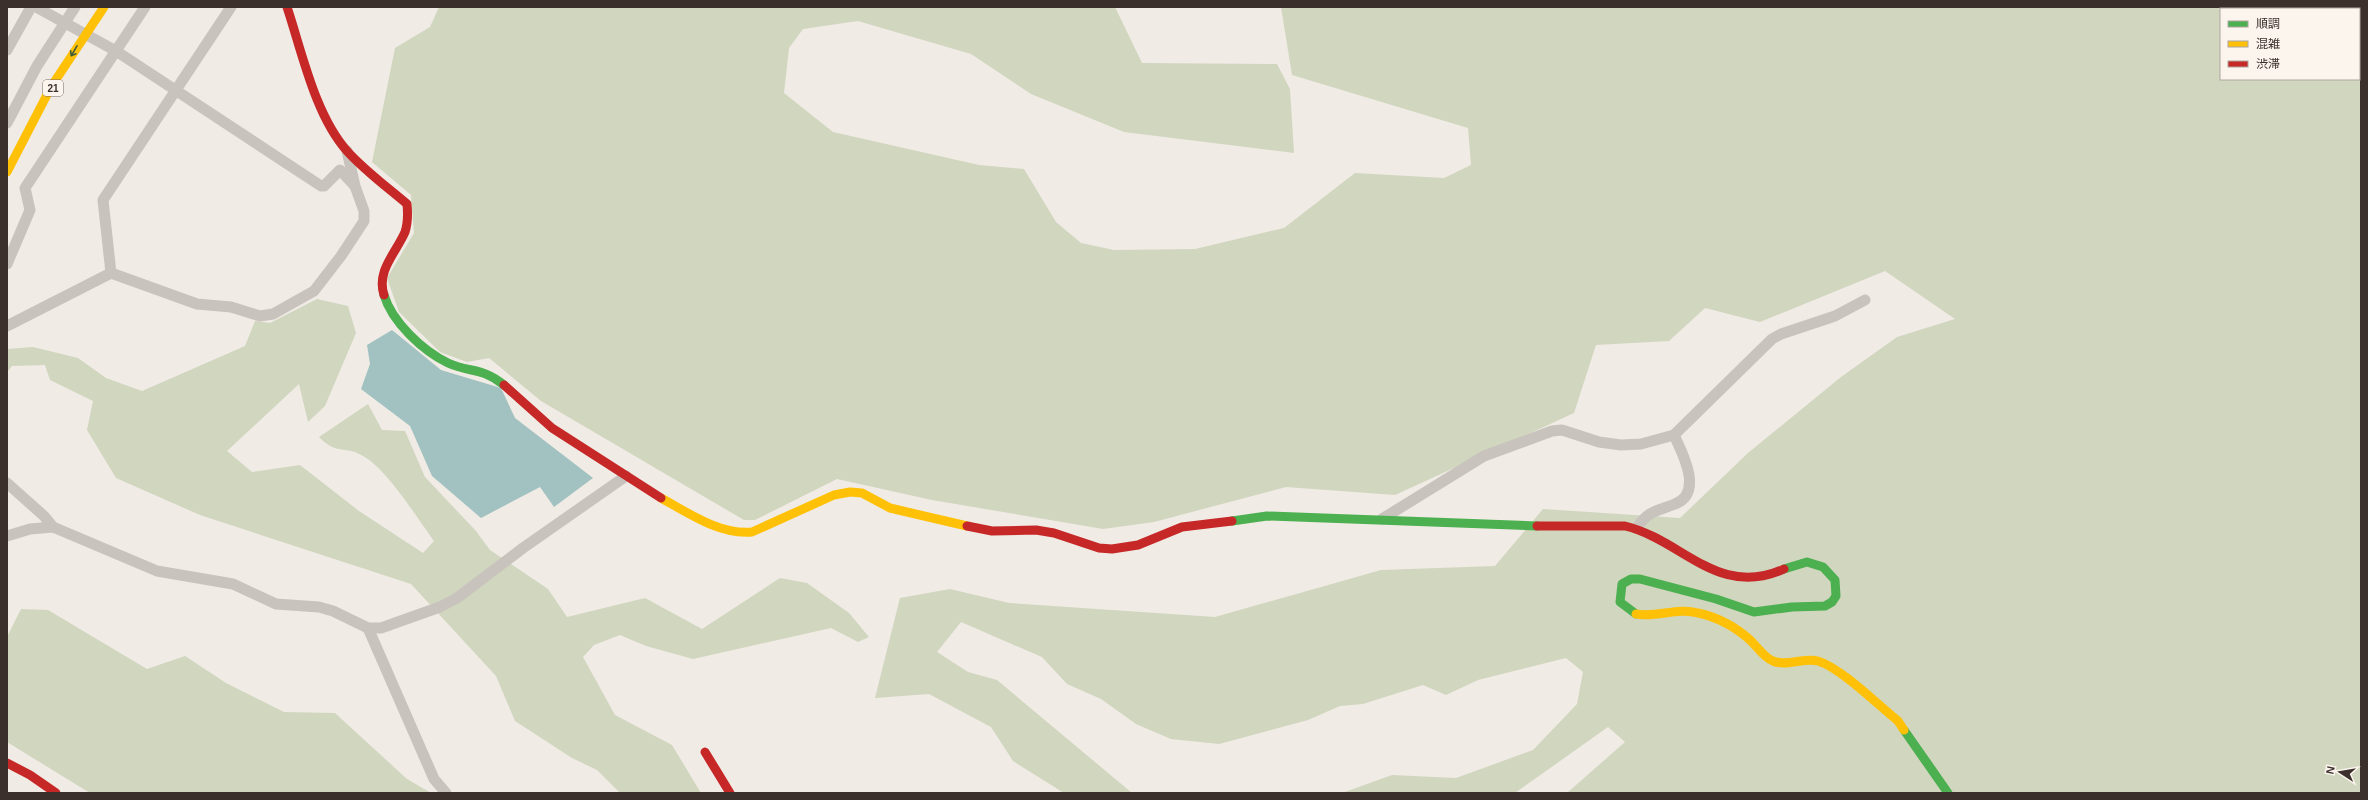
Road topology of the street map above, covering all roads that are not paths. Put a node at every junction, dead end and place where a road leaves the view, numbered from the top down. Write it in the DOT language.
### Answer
graph roads {
  1 [pos="30,7"];
  2 [pos="36,7"];
  3 [pos="75,7"];
  4 [pos="104,7"];
  5 [pos="145,7"];
  6 [pos="231,7"];
  7 [pos="287,7"];
  8 [pos="64,21"];
  9 [pos="85,32"];
  10 [pos="7,50"];
  11 [pos="116,51"];
  12 [pos="176,90"];
  13 [pos="7,123"];
  14 [pos="348,151"];
  15 [pos="7,172"];
  16 [pos="355,186"];
  17 [pos="7,264"];
  18 [pos="111,273"];
  19 [pos="1865,300"];
  20 [pos="7,326"];
  21 [pos="1674,435"];
  22 [pos="626,476"];
  23 [pos="7,483"];
  24 [pos="1382,519"];
  25 [pos="53,527"];
  26 [pos="1637,528"];
  27 [pos="7,536"];
  28 [pos="368,628"];
  29 [pos="705,752"];
  30 [pos="7,763"];
  31 [pos="56,793"];
  32 [pos="446,793"];
  33 [pos="730,793"];
  34 [pos="1948,793"];
  1 -- 10 [label="street"];
  2 -- 8 [label="street"];
  3 -- 8 [label="street"];
  4 -- 9 [label="main road, 21"];
  5 -- 11 [label="street"];
  6 -- 12 [label="street"];
  7 -- 14 [label="main road"];
  8 -- 9 [label="street"];
  8 -- 13 [label="street"];
  9 -- 11 [label="street"];
  9 -- 15 [label="main road, 21, one-way"];
  11 -- 12 [label="street"];
  11 -- 17 [label="street"];
  12 -- 16 [label="street"];
  12 -- 18 [label="street"];
  14 -- 16 [label="street"];
  14 -- 22 [label="main road"];
  16 -- 18 [label="street"];
  18 -- 20 [label="street"];
  19 -- 21 [label="street"];
  21 -- 24 [label="street"];
  21 -- 26 [label="street"];
  22 -- 24 [label="main road"];
  22 -- 28 [label="street"];
  23 -- 25 [label="street"];
  24 -- 26 [label="main road"];
  25 -- 27 [label="street"];
  25 -- 28 [label="street"];
  26 -- 34 [label="main road"];
  28 -- 32 [label="street"];
  29 -- 33 [label="main road"];
  30 -- 31 [label="main road"];
}
